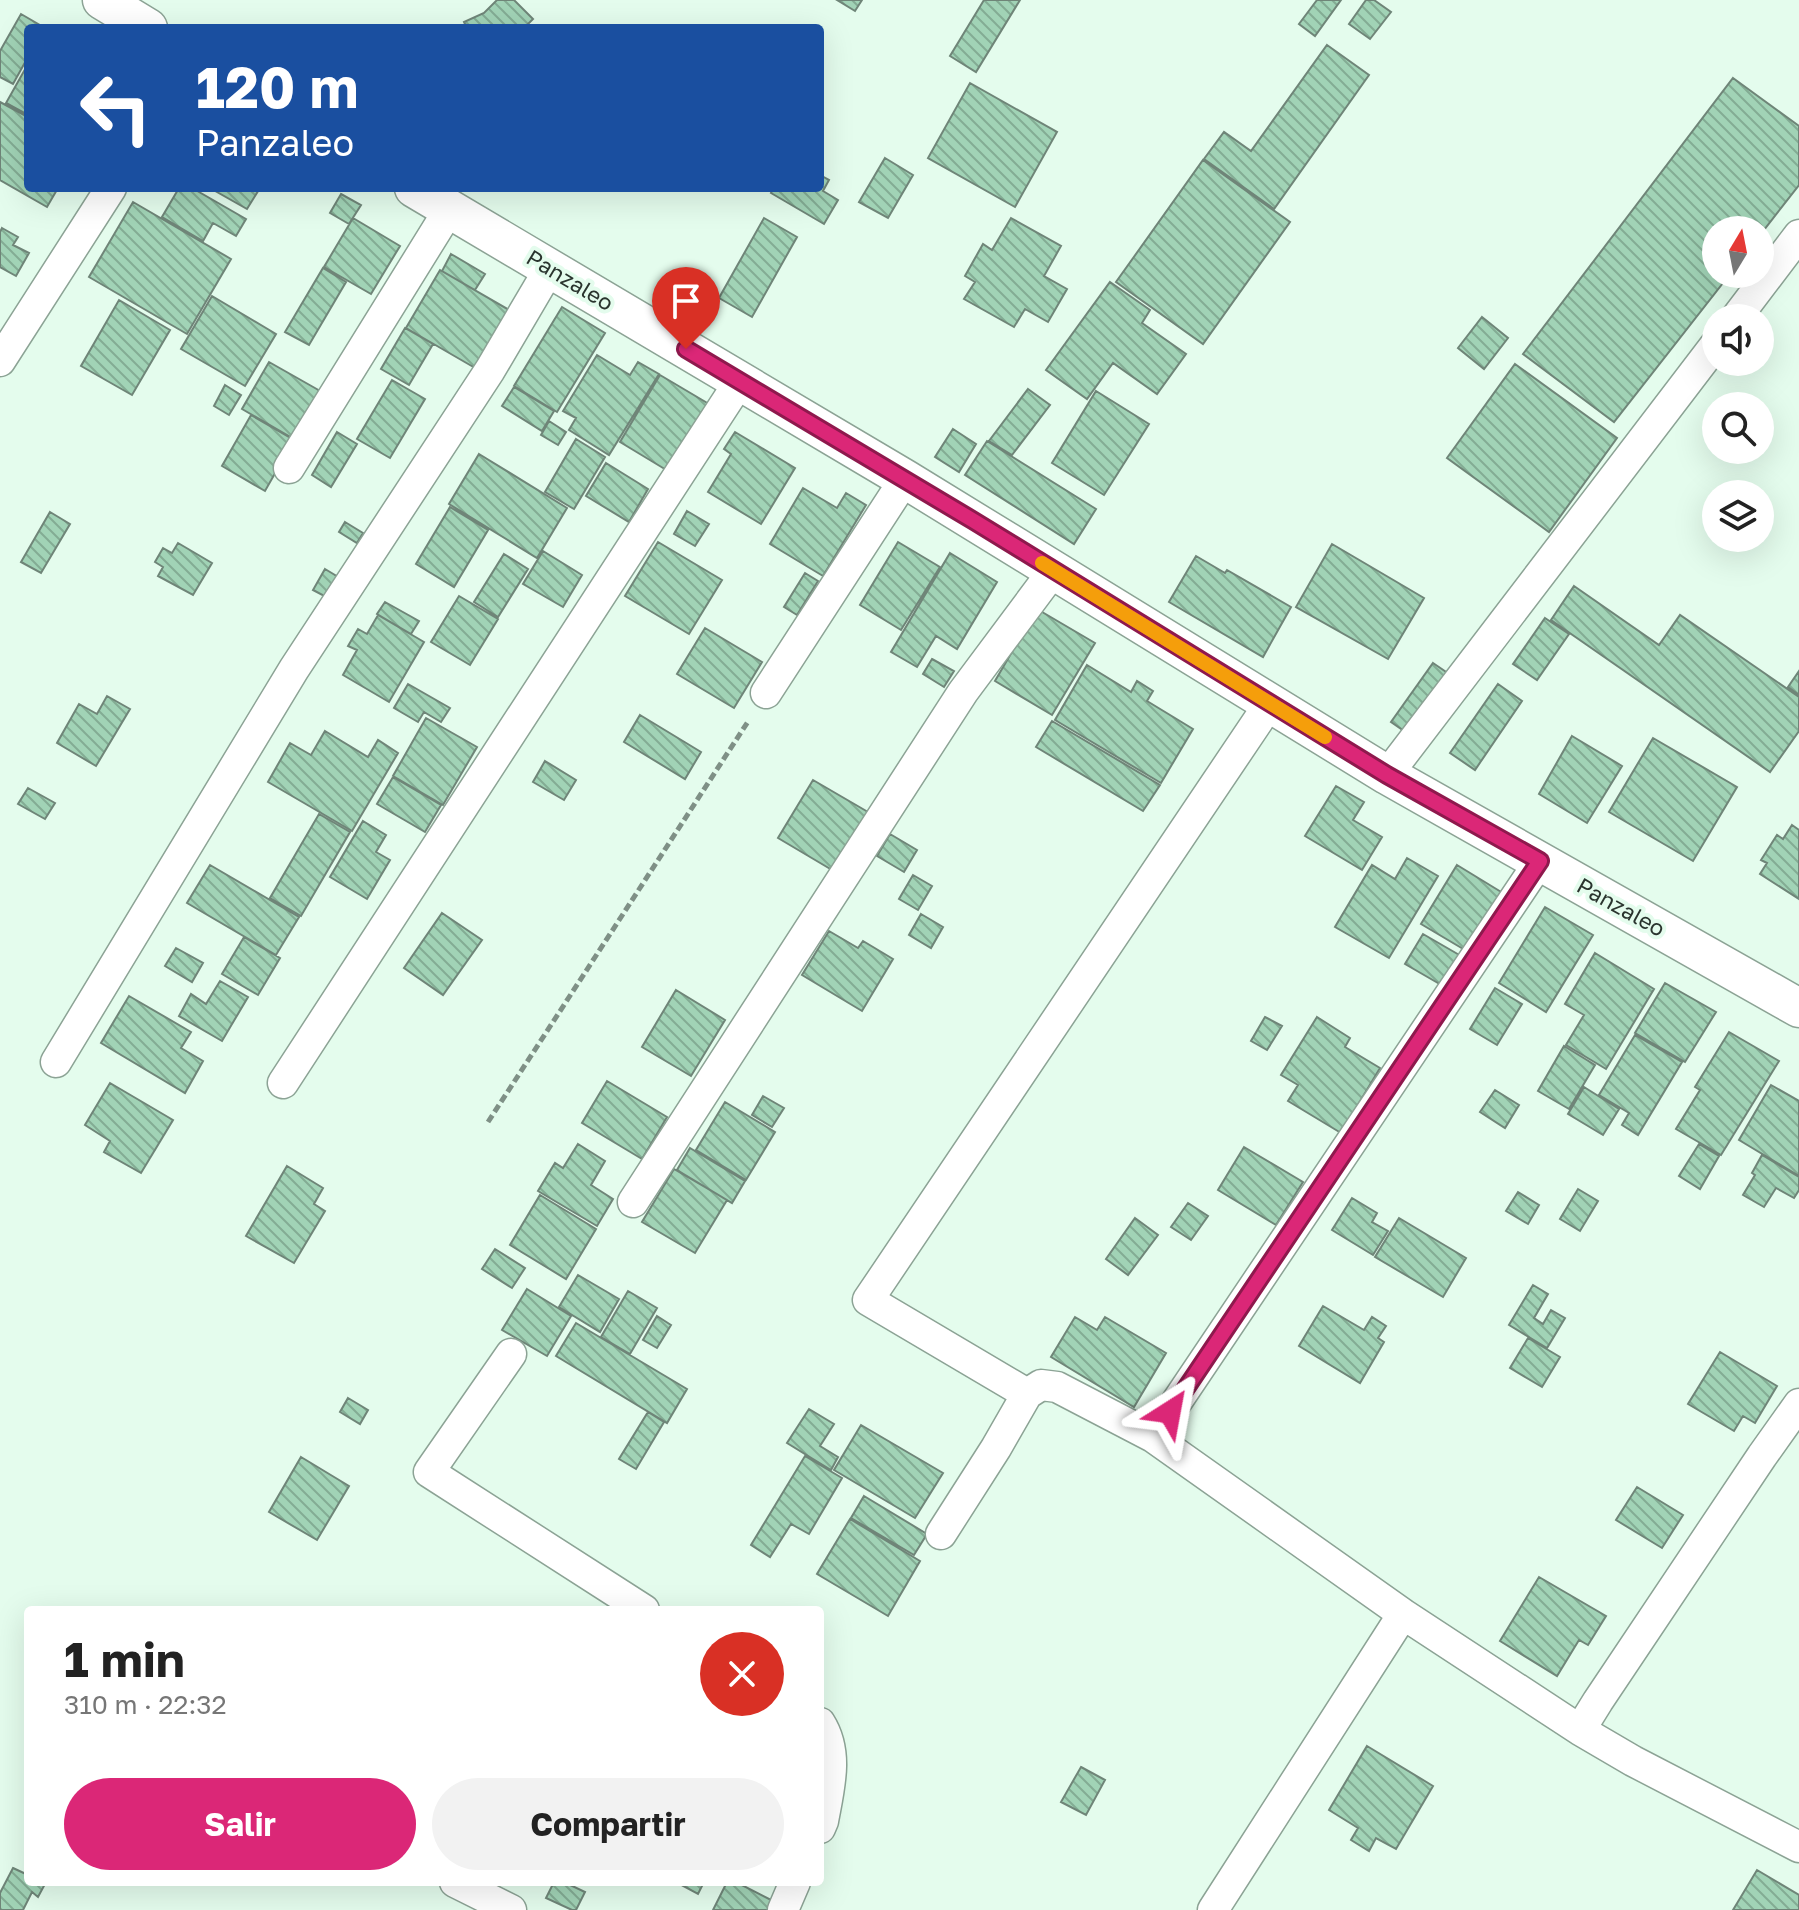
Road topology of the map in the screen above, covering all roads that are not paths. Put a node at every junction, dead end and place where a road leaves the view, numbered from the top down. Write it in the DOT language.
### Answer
graph roads {
  1 [pos="102,0"];
  2 [pos="141,24"];
  3 [pos="108,192"];
  4 [pos="420,192"];
  5 [pos="449,210"];
  6 [pos="1799,235"];
  7 [pos="550,268"];
  8 [pos="1747,304"];
  9 [pos="0,361"];
  10 [pos="1702,362"];
  11 [pos="740,381"];
  12 [pos="289,468"];
  13 [pos="905,479"];
  14 [pos="1054,570"];
  15 [pos="766,693"];
  16 [pos="1270,703"];
  17 [pos="1387,775"];
  18 [pos="1540,861"];
  19 [pos="1799,1008"];
  20 [pos="56,1062"];
  21 [pos="283,1083"];
  22 [pos="633,1202"];
  23 [pos="511,1354"];
  24 [pos="1027,1394"];
  25 [pos="1799,1404"];
  26 [pos="1153,1437"];
  27 [pos="941,1534"];
  28 [pos="638,1606"];
  29 [pos="1403,1614"];
  30 [pos="824,1730"];
  31 [pos="1580,1730"];
  32 [pos="824,1815"];
  33 [pos="1799,1847"];
  34 [pos="463,1886"];
  35 [pos="793,1886"];
  36 [pos="511,1910"];
  37 [pos="783,1910"];
  38 [pos="1213,1910"];
  1 -- 2 [label="street"];
  3 -- 9 [label="street"];
  4 -- 5 [label="street, Panzaleo"];
  5 -- 7 [label="street, Panzaleo"];
  5 -- 12 [label="street"];
  6 -- 8 [label="street"];
  7 -- 11 [label="street, Panzaleo"];
  7 -- 20 [label="street"];
  10 -- 17 [label="street"];
  11 -- 13 [label="street, Panzaleo"];
  11 -- 21 [label="street"];
  13 -- 14 [label="street, Panzaleo"];
  13 -- 15 [label="street"];
  14 -- 16 [label="street, Panzaleo"];
  14 -- 22 [label="street"];
  16 -- 17 [label="street, Panzaleo"];
  16 -- 24 [label="street"];
  17 -- 18 [label="street, Panzaleo"];
  18 -- 19 [label="street, Panzaleo"];
  18 -- 26 [label="street"];
  23 -- 28 [label="street"];
  24 -- 26 [label="street"];
  24 -- 27 [label="street"];
  25 -- 31 [label="street"];
  26 -- 29 [label="street"];
  29 -- 31 [label="street"];
  29 -- 38 [label="street"];
  30 -- 32 [label="street"];
  31 -- 33 [label="street"];
  34 -- 36 [label="street"];
  35 -- 37 [label="street"];
}
